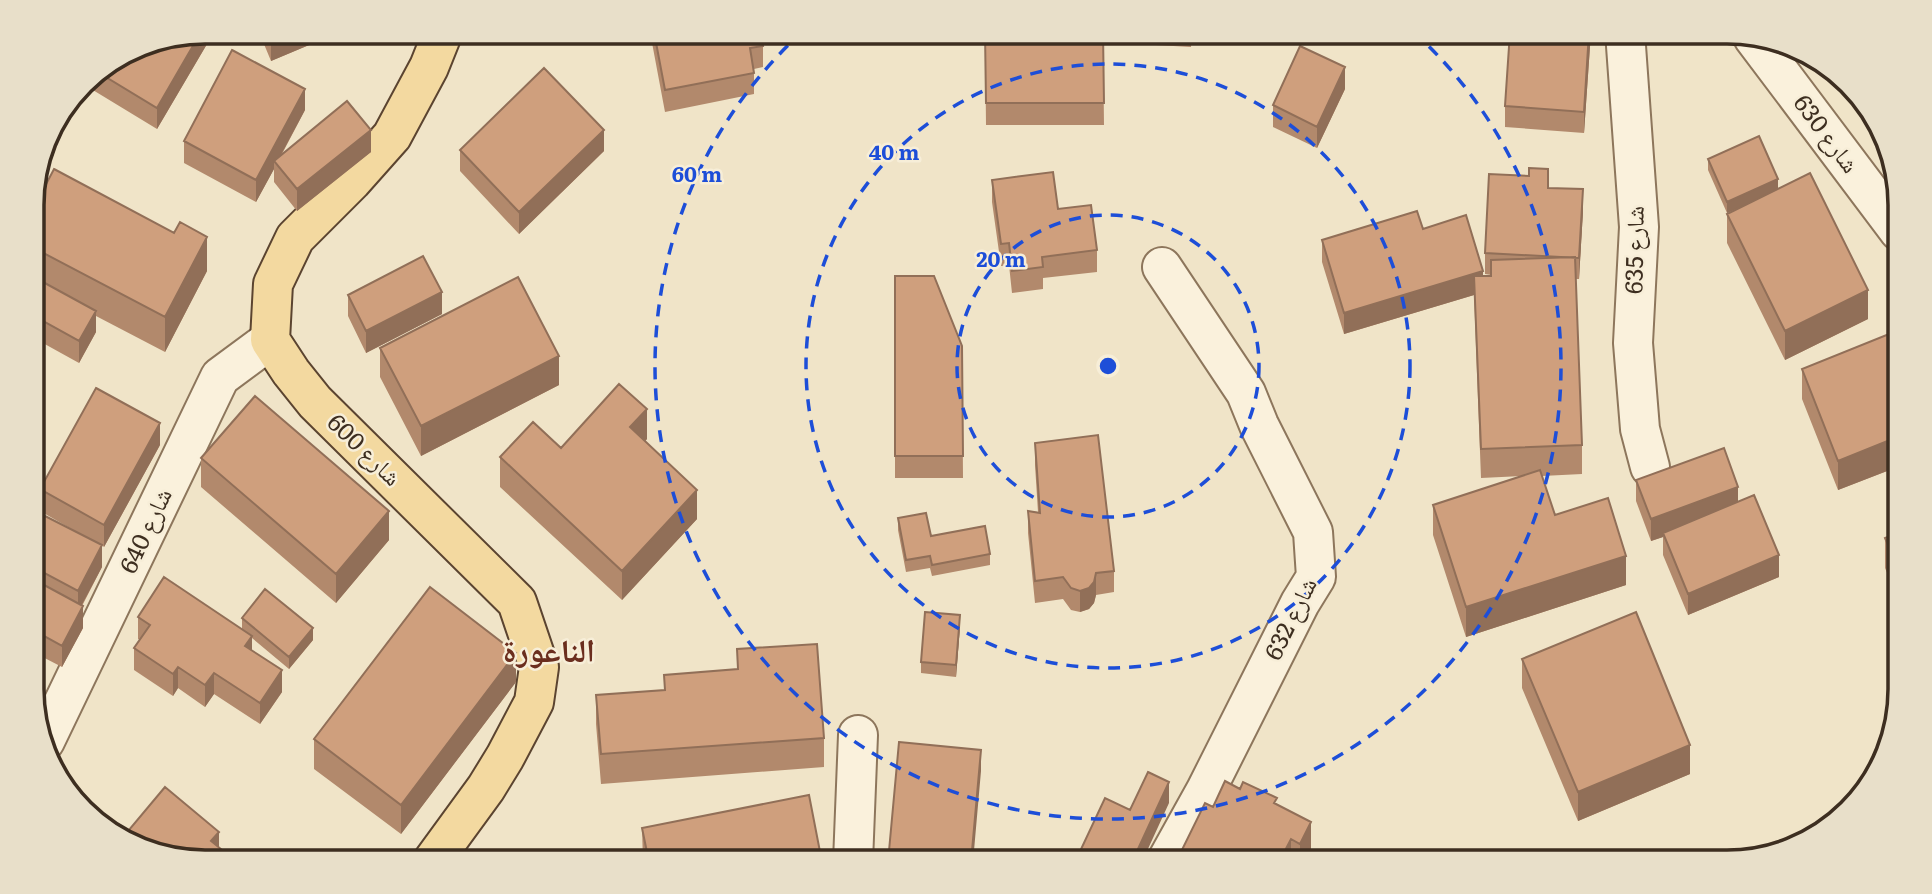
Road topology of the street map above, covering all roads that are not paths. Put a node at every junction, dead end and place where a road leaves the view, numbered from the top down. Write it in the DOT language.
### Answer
graph roads {
  1 [pos="438,44"];
  2 [pos="1626,44"];
  3 [pos="1761,48"];
  4 [pos="1888,216"];
  5 [pos="1162,267"];
  6 [pos="270,340"];
  7 [pos="1650,467"];
  8 [pos="49,732"];
  9 [pos="858,734"];
  10 [pos="441,850"];
  11 [pos="853,850"];
  12 [pos="1173,850"];
  1 -- 6 [label="main road"];
  2 -- 7 [label="street, شارع 635"];
  3 -- 4 [label="street, شارع 630"];
  5 -- 12 [label="street, شارع 632"];
  6 -- 8 [label="street, شارع 640"];
  6 -- 10 [label="main road, شارع 600"];
  9 -- 11 [label="street"];
}
